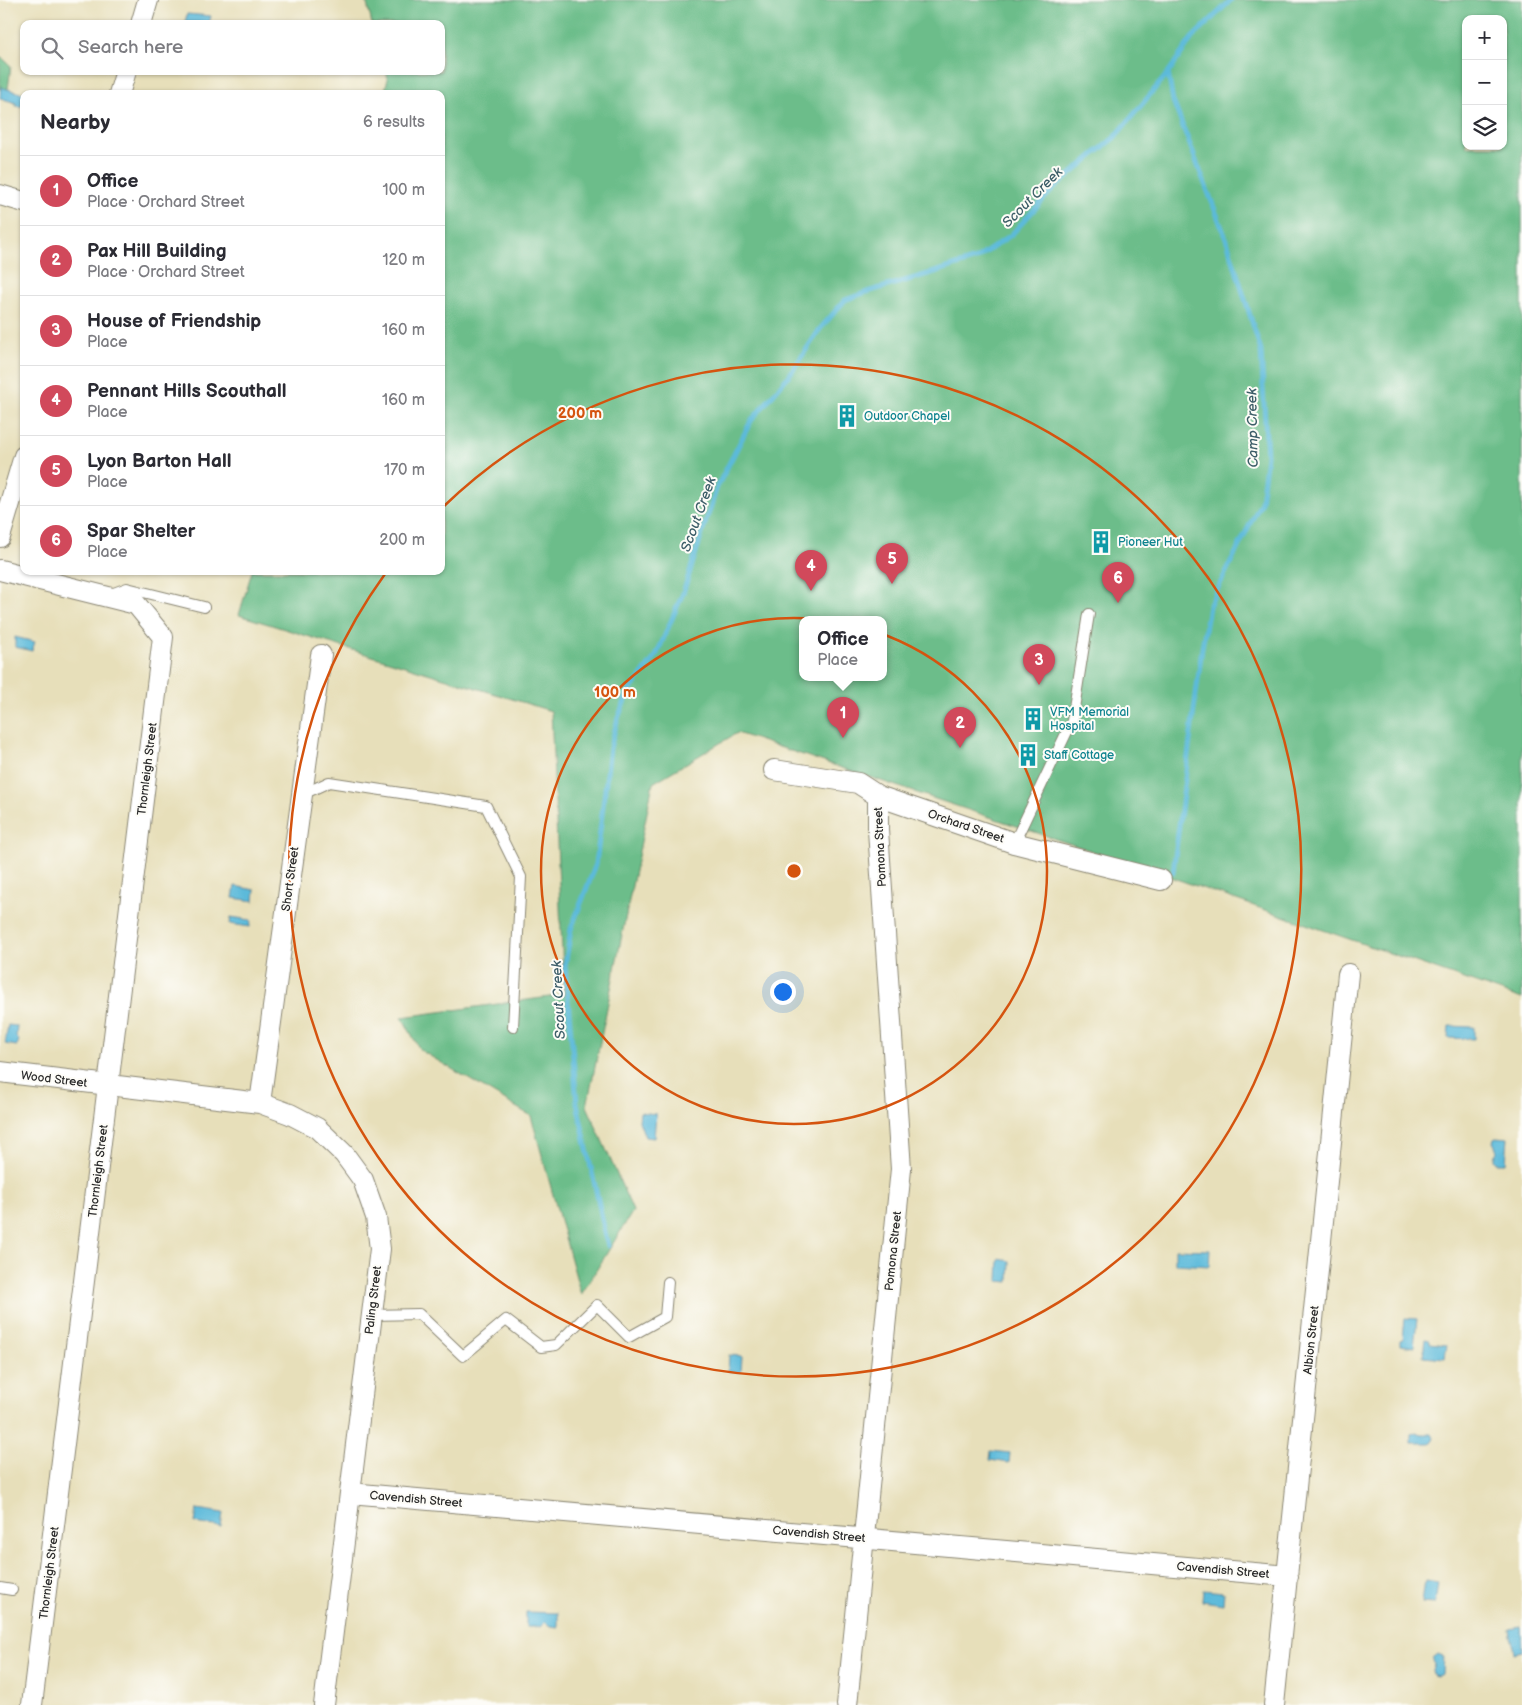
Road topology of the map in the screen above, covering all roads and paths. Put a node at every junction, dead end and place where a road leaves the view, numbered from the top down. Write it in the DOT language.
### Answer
graph roads {
  1 [pos="148,0"];
  2 [pos="141,20"];
  3 [pos="125,75"];
  4 [pos="120,90"];
  5 [pos="0,195"];
  6 [pos="20,201"];
  7 [pos="20,470"];
  8 [pos="0,537"];
  9 [pos="0,570"];
  10 [pos="20,575"];
  11 [pos="20,575"];
  12 [pos="106,596"];
  13 [pos="204,607"];
  14 [pos="1089,614"];
  15 [pos="321,655"];
  16 [pos="774,770"];
  17 [pos="301,795"];
  18 [pos="878,796"];
  19 [pos="1014,843"];
  20 [pos="1160,880"];
  21 [pos="1348,974"];
  22 [pos="513,1027"];
  23 [pos="0,1072"];
  24 [pos="108,1085"];
  25 [pos="260,1103"];
  26 [pos="668,1282"];
  27 [pos="372,1315"];
  28 [pos="350,1494"];
  29 [pos="863,1538"];
  30 [pos="1288,1576"];
  31 [pos="0,1588"];
  32 [pos="12,1590"];
  33 [pos="32,1705"];
  34 [pos="324,1705"];
  35 [pos="847,1705"];
  36 [pos="1274,1705"];
  1 -- 2 [label="street"];
  3 -- 4 [label="street"];
  5 -- 6 [label="street"];
  7 -- 8 [label="street"];
  9 -- 11 [label="street"];
  10 -- 12 [label="street"];
  12 -- 13 [label="lane"];
  12 -- 24 [label="street, Thornleigh Street"];
  14 -- 19 [label="lane"];
  15 -- 17 [label="street, Short Street"];
  16 -- 18 [label="street, Orchard Street"];
  17 -- 22 [label="lane"];
  17 -- 25 [label="street, Short Street"];
  18 -- 19 [label="street, Orchard Street"];
  18 -- 29 [label="street, Pomona Street"];
  19 -- 20 [label="street, Orchard Street"];
  21 -- 30 [label="street, Albion Street"];
  23 -- 24 [label="street, Wood Street"];
  24 -- 25 [label="street, Paling Street"];
  24 -- 33 [label="street, Thornleigh Street"];
  25 -- 27 [label="street, Paling Street"];
  26 -- 27 [label="lane"];
  27 -- 28 [label="street, Paling Street"];
  28 -- 29 [label="street, Cavendish Street"];
  28 -- 34 [label="street, Paling Street"];
  29 -- 30 [label="street, Cavendish Street"];
  29 -- 35 [label="street, Pomona Street"];
  30 -- 36 [label="street, Albion Street"];
  31 -- 32 [label="lane"];
}
